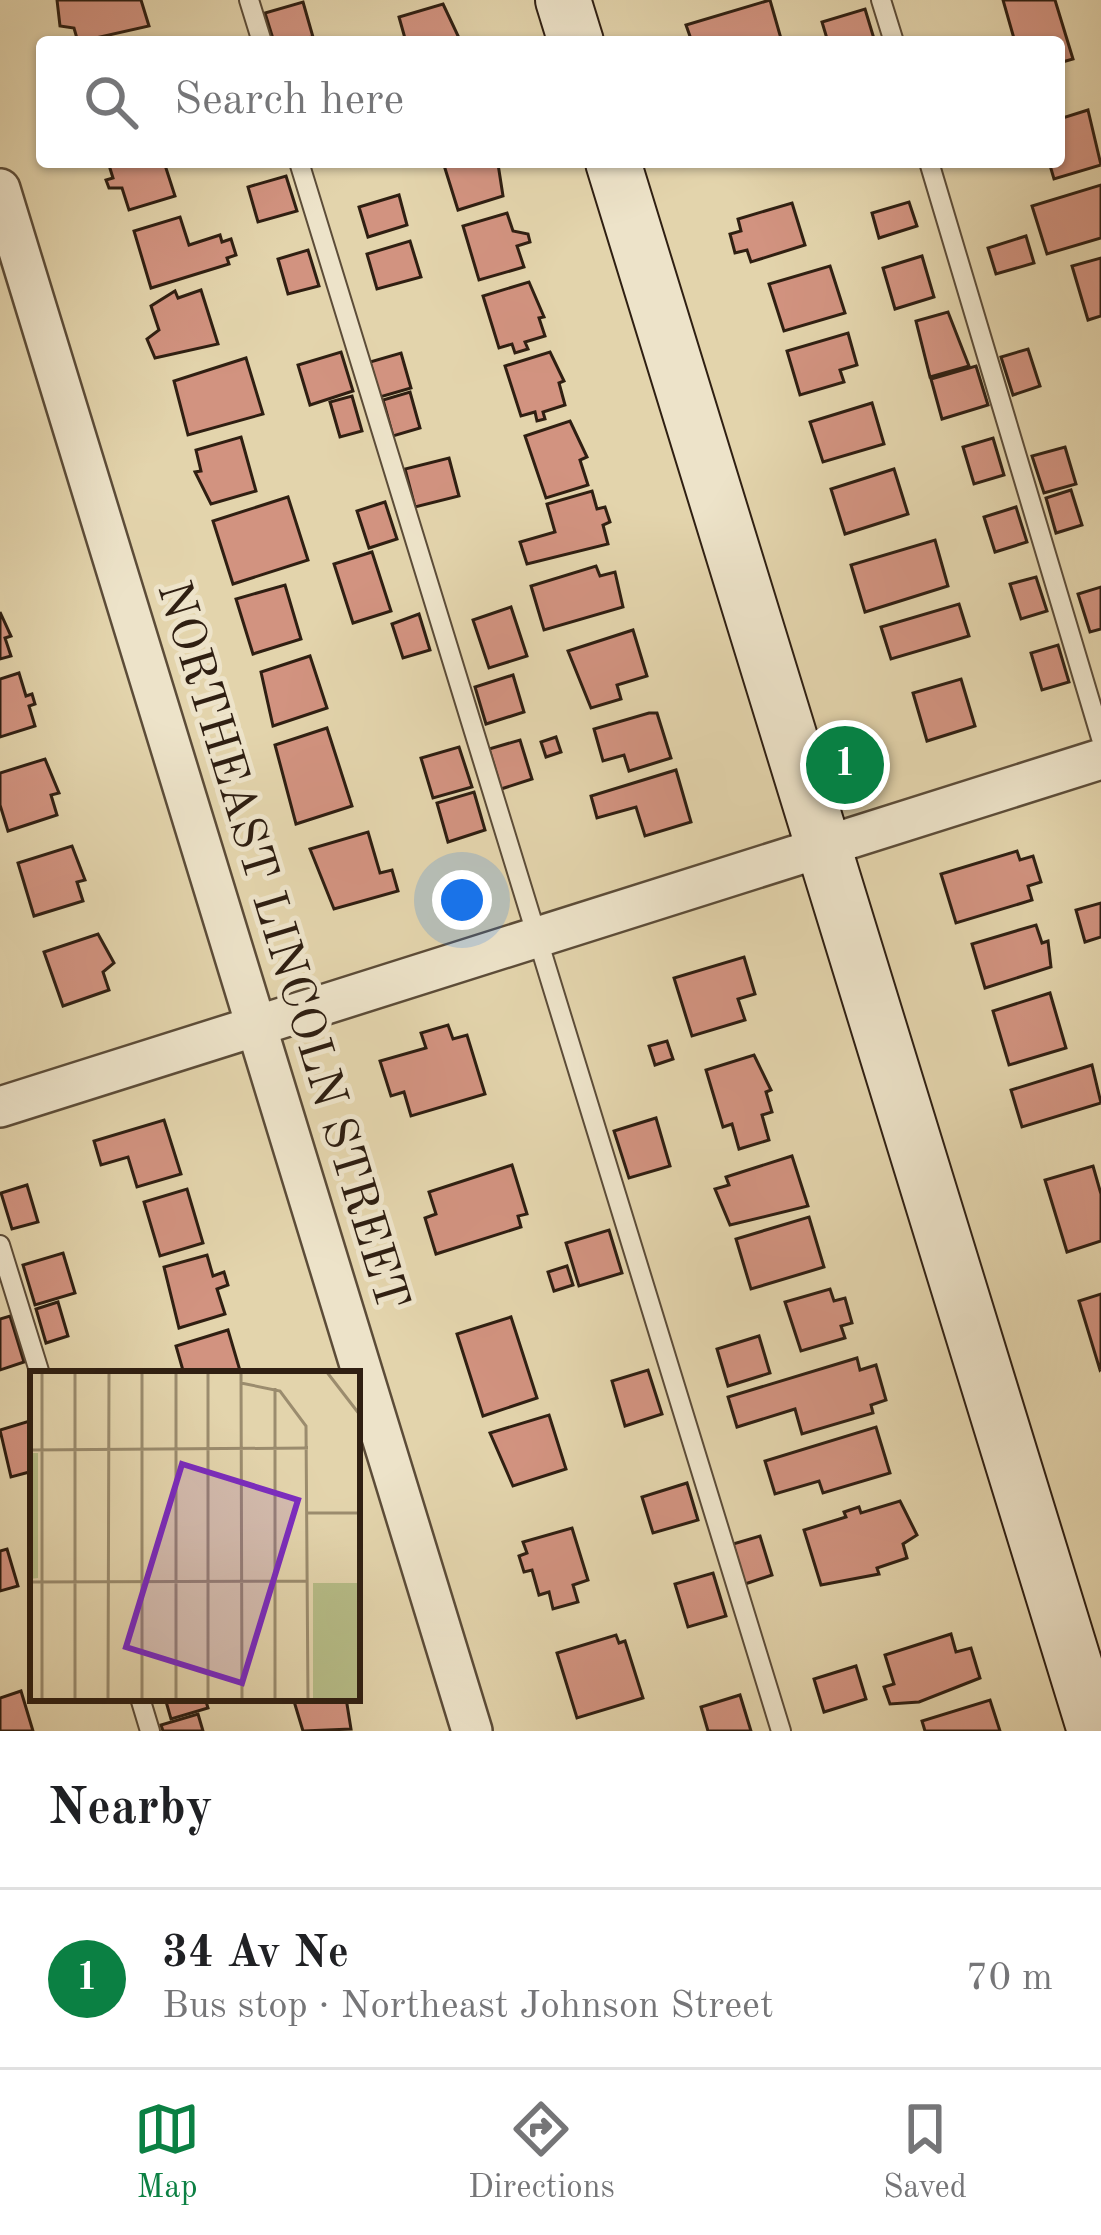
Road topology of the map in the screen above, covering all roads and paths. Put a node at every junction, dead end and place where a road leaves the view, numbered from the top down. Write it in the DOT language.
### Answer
graph roads {
  1 [pos="249,0"];
  2 [pos="563,0"];
  3 [pos="881,0"];
  4 [pos="260,36"];
  5 [pos="574,36"];
  6 [pos="892,36"];
  7 [pos="300,168"];
  8 [pos="615,168"];
  9 [pos="931,168"];
  10 [pos="0,189"];
  11 [pos="1101,738"];
  12 [pos="1101,759"];
  13 [pos="824,846"];
  14 [pos="536,935"];
  15 [pos="256,1024"];
  16 [pos="0,1107"];
  17 [pos="0,1245"];
  18 [pos="39,1371"];
  19 [pos="141,1701"];
  20 [pos="150,1731"];
  21 [pos="472,1731"];
  22 [pos="781,1731"];
  23 [pos="1095,1731"];
  1 -- 4 [label="lane"];
  2 -- 5 [label="street"];
  3 -- 6 [label="lane"];
  7 -- 14 [label="lane"];
  8 -- 13 [label="street"];
  9 -- 11 [label="lane"];
  10 -- 15 [label="street, NORTHEAST LINCOLN STREET"];
  12 -- 13 [label="street"];
  13 -- 14 [label="street"];
  13 -- 23 [label="street"];
  14 -- 15 [label="street"];
  14 -- 22 [label="lane"];
  15 -- 16 [label="street"];
  15 -- 21 [label="street, NORTHEAST LINCOLN STREET"];
  17 -- 18 [label="lane"];
  19 -- 20 [label="lane"];
}
